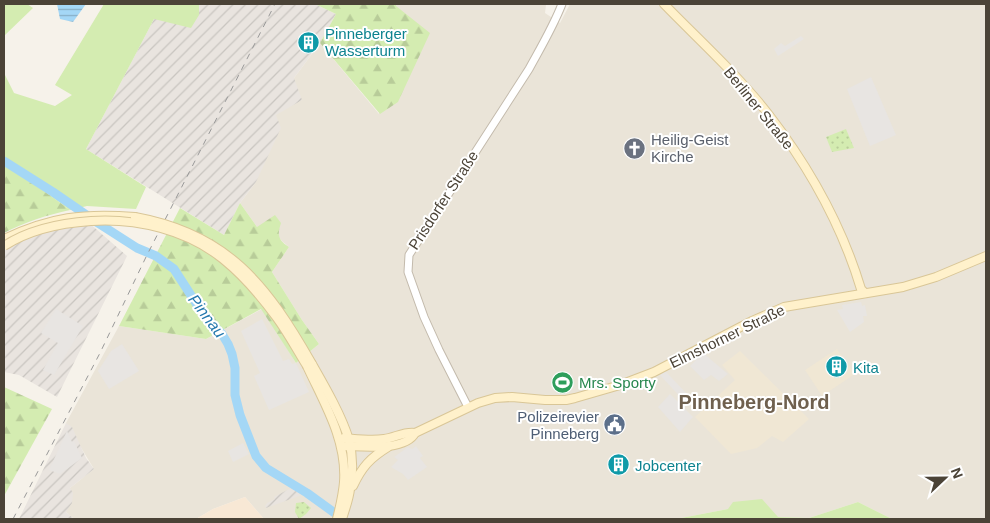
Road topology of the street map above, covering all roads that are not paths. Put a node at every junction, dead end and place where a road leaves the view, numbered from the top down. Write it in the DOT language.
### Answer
graph roads {
  1 [pos="562,4"];
  2 [pos="664,4"];
  3 [pos="4,239"];
  4 [pos="4,246"];
  5 [pos="986,256"];
  6 [pos="865,293"];
  7 [pos="309,365"];
  8 [pos="468,407"];
  9 [pos="415,434"];
  10 [pos="345,442"];
  11 [pos="390,445"];
  12 [pos="350,492"];
  13 [pos="343,507"];
  14 [pos="337,519"];
  15 [pos="342,519"];
  1 -- 8 [label="street, Prisdorfer Straße"];
  2 -- 6 [label="main road, Berliner Straße"];
  3 -- 7 [label="main road, bridge"];
  4 -- 7 [label="main road, bridge"];
  5 -- 6 [label="main road, Elmshorner Straße"];
  6 -- 8 [label="main road, Elmshorner Straße"];
  7 -- 10 [label="main road"];
  8 -- 9 [label="main road, Elmshorner Straße"];
  9 -- 10 [label="main road, Elmshorner Straße"];
  9 -- 11 [label="main road, Elmshorner Straße"];
  10 -- 11 [label="main road, Elmshorner Straße"];
  10 -- 12 [label="main road"];
  10 -- 13 [label="main road"];
  11 -- 12 [label="main road, Elmshorner Straße"];
  12 -- 13 [label="main road"];
  13 -- 14 [label="main road"];
  13 -- 15 [label="main road"];
}
